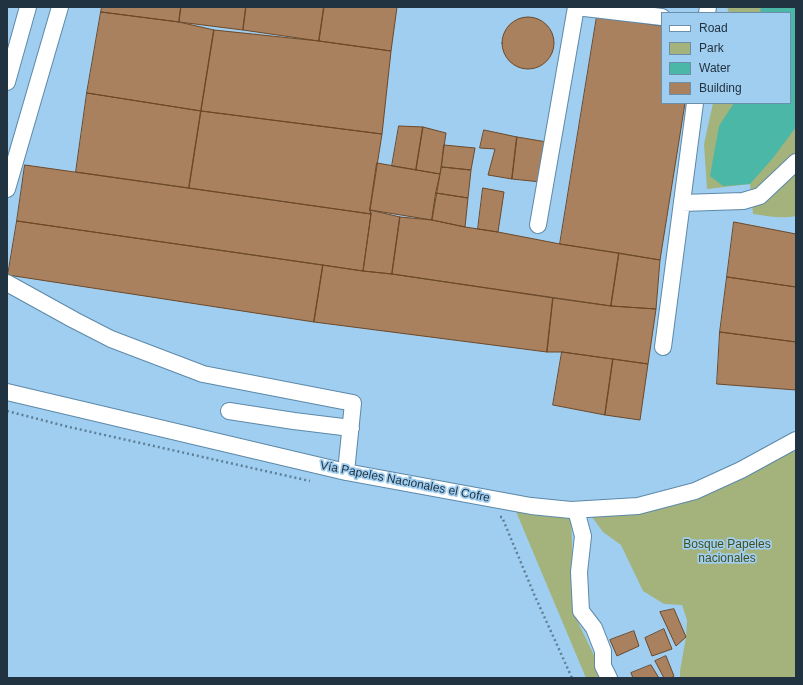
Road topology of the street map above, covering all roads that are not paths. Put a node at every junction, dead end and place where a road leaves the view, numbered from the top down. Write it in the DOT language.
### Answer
graph roads {
  1 [pos="28,7"];
  2 [pos="60,7"];
  3 [pos="576,7"];
  4 [pos="661,17"];
  5 [pos="7,82"];
  6 [pos="695,104"];
  7 [pos="796,162"];
  8 [pos="789,174"];
  9 [pos="7,189"];
  10 [pos="682,203"];
  11 [pos="538,225"];
  12 [pos="7,283"];
  13 [pos="663,347"];
  14 [pos="7,392"];
  15 [pos="229,410"];
  16 [pos="351,428"];
  17 [pos="796,440"];
  18 [pos="346,472"];
  19 [pos="576,510"];
  20 [pos="609,678"];
  1 -- 5 [label="street"];
  2 -- 9 [label="street"];
  3 -- 4 [label="street"];
  3 -- 11 [label="street"];
  6 -- 10 [label="street"];
  7 -- 8 [label="street"];
  8 -- 10 [label="street"];
  10 -- 13 [label="street"];
  12 -- 16 [label="street"];
  14 -- 18 [label="street, Vía Papeles Nacionales el Cofre"];
  15 -- 16 [label="street"];
  16 -- 18 [label="street"];
  17 -- 19 [label="street, Vía Papeles Nacionales el Cofre"];
  18 -- 19 [label="street, Vía Papeles Nacionales el Cofre"];
  19 -- 20 [label="street"];
}
